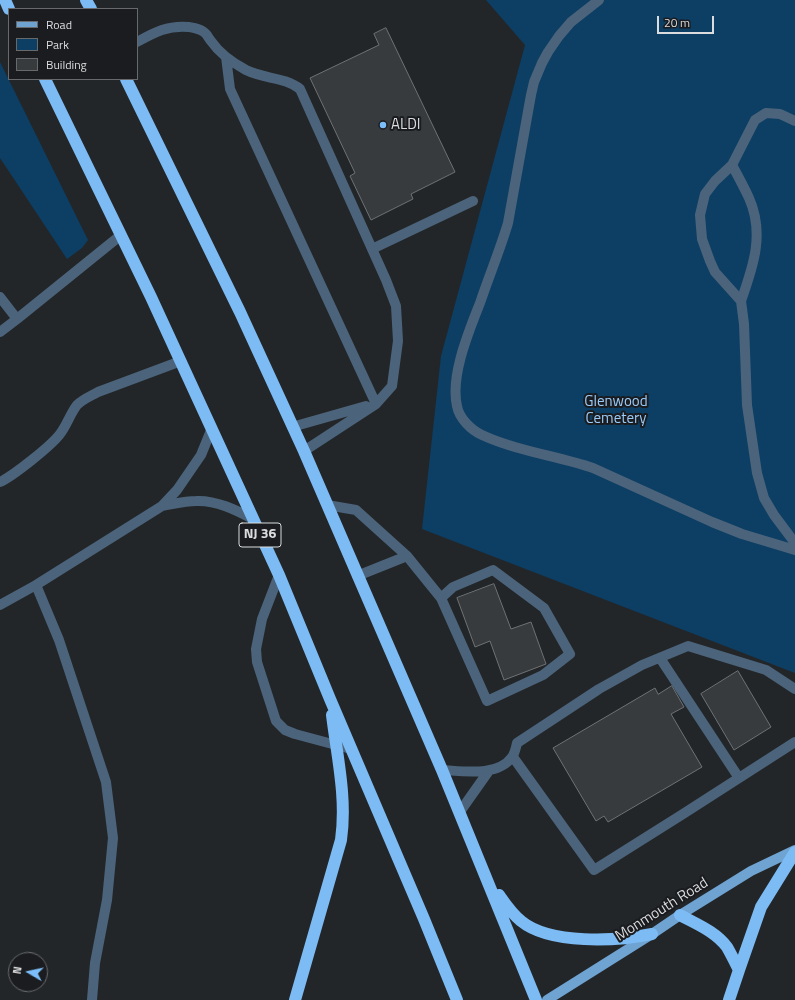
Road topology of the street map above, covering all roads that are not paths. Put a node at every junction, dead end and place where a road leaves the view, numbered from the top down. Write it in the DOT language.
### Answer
graph roads {
  1 [pos="599,0"];
  2 [pos="138,42"];
  3 [pos="226,57"];
  4 [pos="44,80"];
  5 [pos="126,80"];
  6 [pos="795,120"];
  7 [pos="732,165"];
  8 [pos="474,201"];
  9 [pos="121,236"];
  10 [pos="372,249"];
  11 [pos="0,297"];
  12 [pos="741,301"];
  13 [pos="17,319"];
  14 [pos="0,332"];
  15 [pos="181,361"];
  16 [pos="376,404"];
  17 [pos="292,427"];
  18 [pos="212,428"];
  19 [pos="304,452"];
  20 [pos="0,482"];
  21 [pos="327,505"];
  22 [pos="162,506"];
  23 [pos="253,519"];
  24 [pos="795,544"];
  25 [pos="407,556"];
  26 [pos="279,576"];
  27 [pos="357,576"];
  28 [pos="36,585"];
  29 [pos="441,598"];
  30 [pos="0,605"];
  31 [pos="660,658"];
  32 [pos="795,688"];
  33 [pos="330,700"];
  34 [pos="795,742"];
  35 [pos="336,745"];
  36 [pos="351,748"];
  37 [pos="513,757"];
  38 [pos="442,770"];
  39 [pos="488,772"];
  40 [pos="739,778"];
  41 [pos="460,813"];
  42 [pos="795,851"];
  43 [pos="486,875"];
  44 [pos="680,915"];
  45 [pos="652,934"];
  46 [pos="739,970"];
  47 [pos="92,1000"];
  48 [pos="295,1000"];
  49 [pos="457,1000"];
  50 [pos="536,1000"];
  51 [pos="548,1000"];
  52 [pos="729,1000"];
  1 -- 24 [label="street"];
  2 -- 3 [label="street"];
  3 -- 10 [label="street"];
  3 -- 16 [label="street"];
  4 -- 9 [label="highway, NJ 36"];
  5 -- 17 [label="highway"];
  6 -- 7 [label="street"];
  7 -- 12 [label="street"];
  7 -- 12 [label="street"];
  8 -- 10 [label="street"];
  9 -- 13 [label="street"];
  9 -- 15 [label="highway, NJ 36"];
  10 -- 16 [label="street"];
  11 -- 13 [label="street"];
  12 -- 24 [label="street"];
  13 -- 14 [label="street"];
  15 -- 18 [label="highway, NJ 36"];
  15 -- 20 [label="street"];
  16 -- 17 [label="street"];
  16 -- 19 [label="street"];
  17 -- 19 [label="highway"];
  18 -- 22 [label="street"];
  18 -- 23 [label="highway, NJ 36"];
  19 -- 21 [label="highway"];
  21 -- 25 [label="street"];
  21 -- 27 [label="highway"];
  22 -- 23 [label="street"];
  22 -- 28 [label="street"];
  23 -- 26 [label="highway, NJ 36"];
  25 -- 27 [label="street"];
  25 -- 29 [label="street"];
  26 -- 33 [label="highway, NJ 36"];
  26 -- 35 [label="street"];
  27 -- 38 [label="highway"];
  28 -- 30 [label="street"];
  28 -- 47 [label="street"];
  29 -- 29 [label="street"];
  31 -- 32 [label="street"];
  31 -- 37 [label="street"];
  31 -- 40 [label="street"];
  33 -- 35 [label="highway"];
  33 -- 36 [label="highway, NJ 36"];
  34 -- 40 [label="street"];
  35 -- 36 [label="street"];
  35 -- 48 [label="highway"];
  36 -- 49 [label="highway, NJ 36"];
  37 -- 39 [label="street"];
  37 -- 40 [label="street"];
  38 -- 39 [label="street"];
  38 -- 41 [label="highway"];
  39 -- 41 [label="street"];
  41 -- 43 [label="highway"];
  42 -- 44 [label="main road, Monmouth Road"];
  42 -- 46 [label="highway"];
  43 -- 45 [label="highway"];
  43 -- 50 [label="highway"];
  44 -- 45 [label="main road, Monmouth Road"];
  44 -- 46 [label="highway"];
  45 -- 51 [label="main road, Monmouth Road"];
  46 -- 52 [label="highway"];
}
